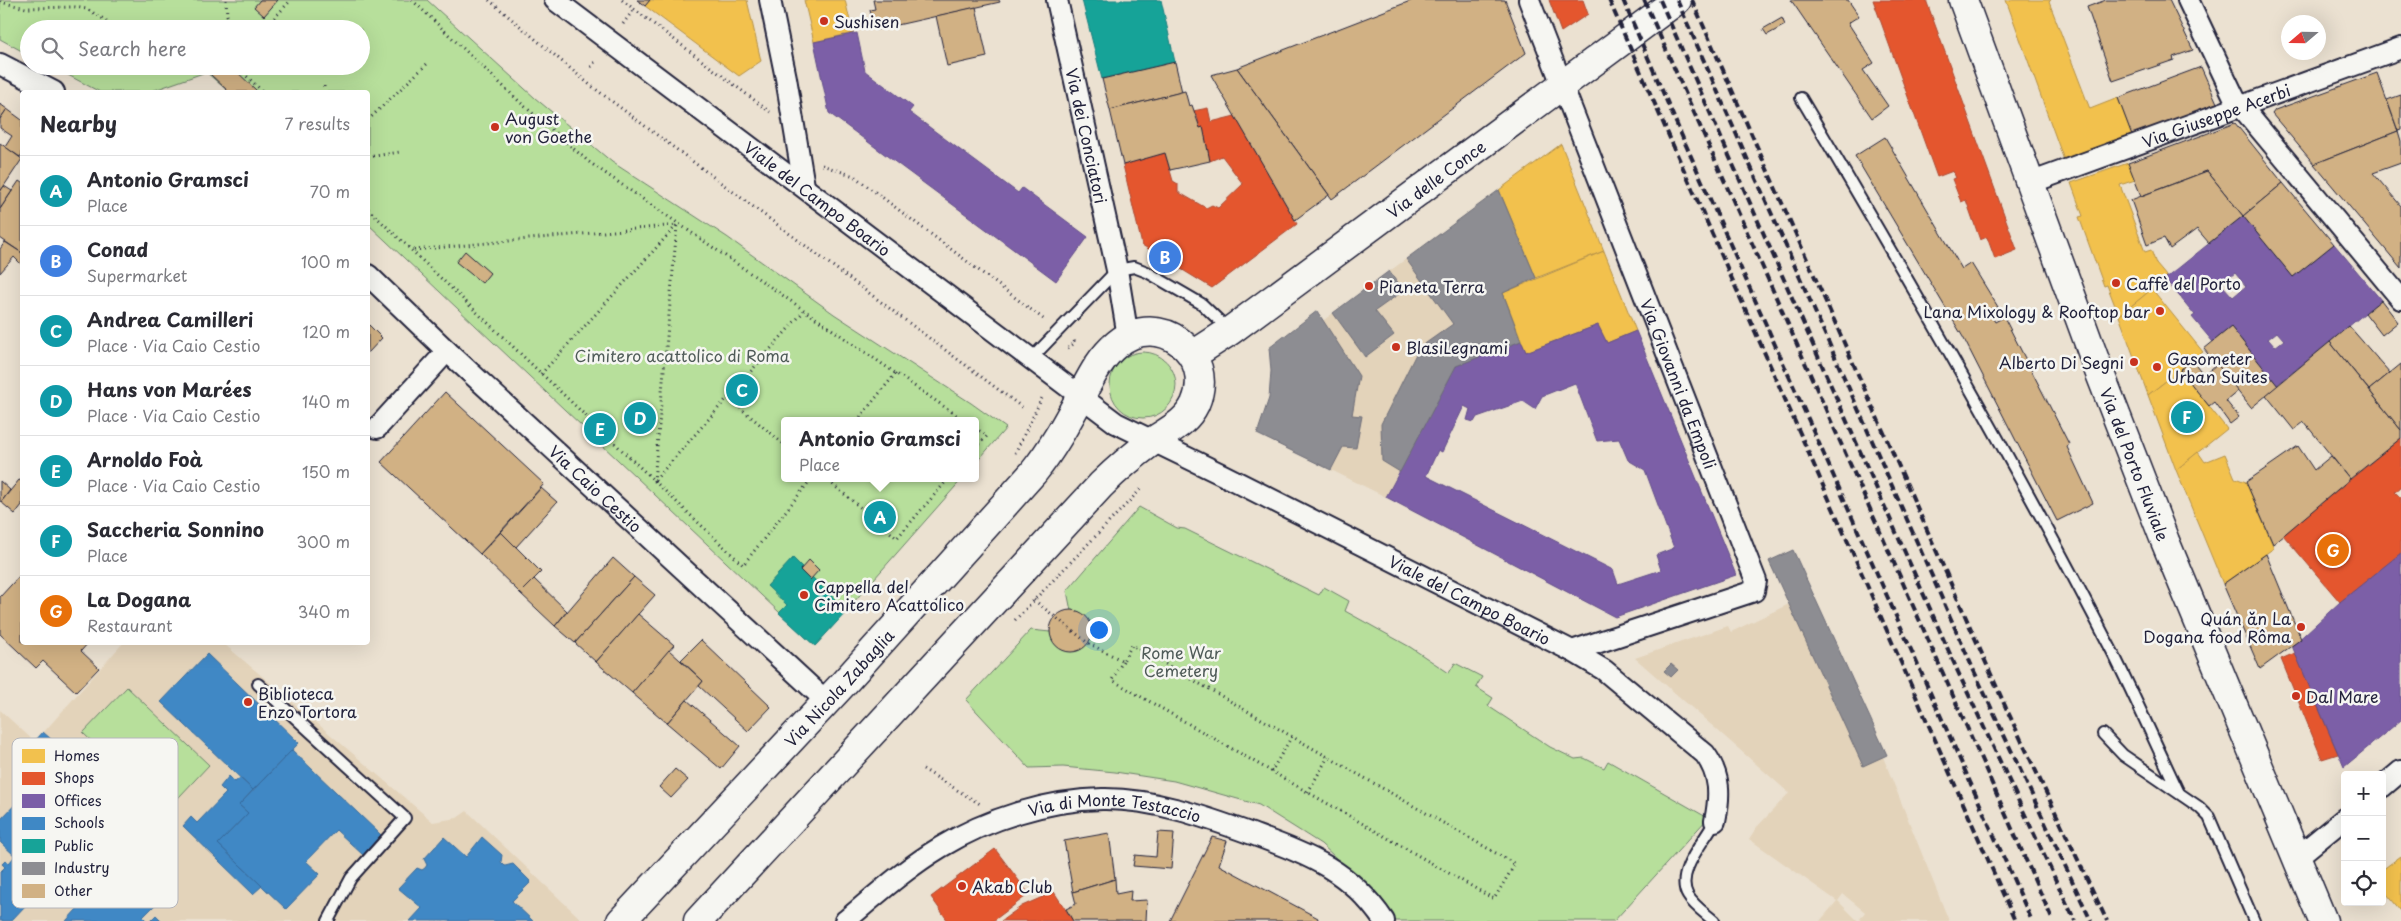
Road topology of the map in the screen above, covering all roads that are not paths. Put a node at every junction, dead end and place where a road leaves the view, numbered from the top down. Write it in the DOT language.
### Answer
graph roads {
  1 [pos="555,0"];
  2 [pos="770,0"];
  3 [pos="1057,0"];
  4 [pos="1529,0"];
  5 [pos="1676,0"];
  6 [pos="1963,0"];
  7 [pos="2188,0"];
  8 [pos="2401,48"];
  9 [pos="0,64"];
  10 [pos="20,74"];
  11 [pos="21,75"];
  12 [pos="1562,84"];
  13 [pos="50,90"];
  14 [pos="1801,98"];
  15 [pos="2240,106"];
  16 [pos="2030,183"];
  17 [pos="804,186"];
  18 [pos="1117,270"];
  19 [pos="370,277"];
  20 [pos="2401,299"];
  21 [pos="1230,331"];
  22 [pos="1128,337"];
  23 [pos="447,351"];
  24 [pos="1193,355"];
  25 [pos="1031,359"];
  26 [pos="1080,397"];
  27 [pos="377,428"];
  28 [pos="1153,441"];
  29 [pos="1572,651"];
  30 [pos="258,684"];
  31 [pos="826,701"];
  32 [pos="2103,734"];
  33 [pos="2401,771"];
  34 [pos="2386,784"];
  35 [pos="2179,794"];
  36 [pos="1715,821"];
  37 [pos="2341,821"];
  38 [pos="2296,858"];
  39 [pos="328,921"];
  40 [pos="621,921"];
  41 [pos="698,921"];
  42 [pos="845,921"];
  43 [pos="1384,921"];
  44 [pos="1714,921"];
  45 [pos="2254,921"];
  46 [pos="2323,921"];
  1 -- 17 [label="street, Viale del Campo Boario"];
  2 -- 17 [label="street"];
  3 -- 18 [label="street, Via dei Conciatori"];
  4 -- 12 [label="street, Via Giovanni da Empoli"];
  5 -- 12 [label="street, Via delle Conce"];
  6 -- 16 [label="street, Via del Porto Fluviale"];
  7 -- 15 [label="street"];
  8 -- 15 [label="street, Via Giuseppe Acerbi"];
  9 -- 10 [label="street"];
  11 -- 13 [label="street"];
  12 -- 21 [label="street, Via delle Conce"];
  12 -- 29 [label="street, Via Giovanni da Empoli"];
  14 -- 35 [label="lane"];
  15 -- 16 [label="street, Via Giuseppe Acerbi"];
  15 -- 20 [label="street"];
  16 -- 38 [label="street, Via del Porto Fluviale"];
  17 -- 25 [label="street, Viale del Campo Boario"];
  18 -- 21 [label="lane"];
  18 -- 22 [label="street, Via dei Conciatori"];
  18 -- 25 [label="lane"];
  19 -- 23 [label="street, Via Caio Cestio"];
  21 -- 24 [label="street, Via delle Conce"];
  22 -- 24 [label="street"];
  22 -- 26 [label="street"];
  23 -- 27 [label="street"];
  23 -- 31 [label="street, Via Caio Cestio"];
  24 -- 28 [label="street"];
  25 -- 26 [label="street, Viale del Campo Boario"];
  26 -- 28 [label="street"];
  26 -- 31 [label="street, Via Nicola Zabaglia"];
  28 -- 29 [label="street, Viale del Campo Boario"];
  28 -- 41 [label="street"];
  29 -- 36 [label="street, Viale del Campo Boario"];
  30 -- 39 [label="lane"];
  31 -- 40 [label="street, Via Nicola Zabaglia"];
  32 -- 35 [label="lane"];
  33 -- 34 [label="street"];
  35 -- 45 [label="lane"];
  36 -- 44 [label="lane"];
  37 -- 38 [label="street"];
  38 -- 46 [label="street, Via del Porto Fluviale"];
  42 -- 43 [label="street, Via di Monte Testaccio"];
}
